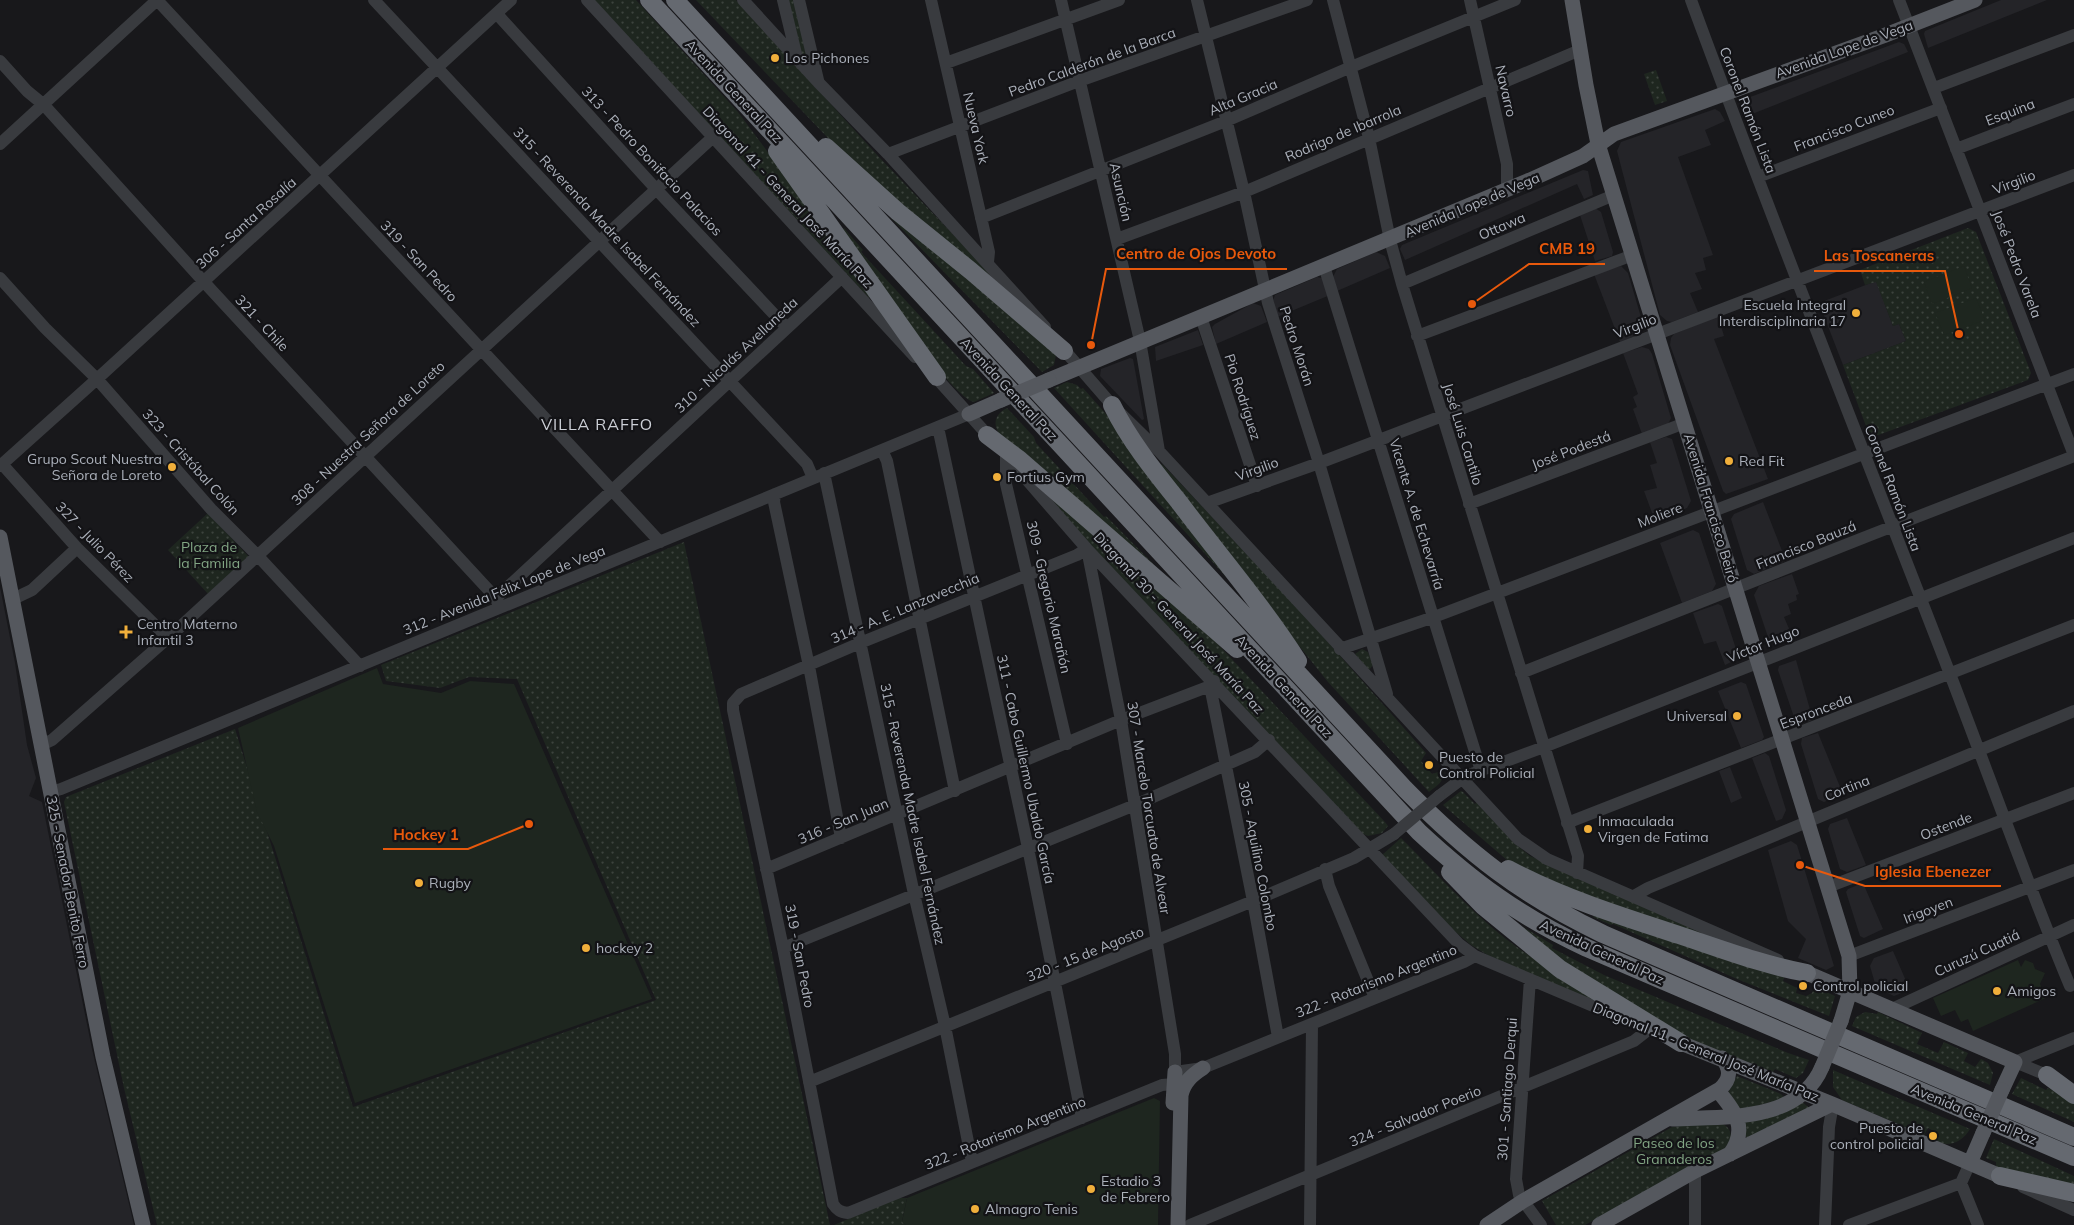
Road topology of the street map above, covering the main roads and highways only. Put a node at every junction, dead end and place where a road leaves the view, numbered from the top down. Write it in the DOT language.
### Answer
graph roads {
  1 [pos="649,0"];
  2 [pos="675,0"];
  3 [pos="1572,0"];
  4 [pos="1975,0"];
  5 [pos="754,86"];
  6 [pos="741,99"];
  7 [pos="1598,144"];
  8 [pos="1064,351"];
  9 [pos="937,377"];
  10 [pos="1112,405"];
  11 [pos="969,414"];
  12 [pos="987,434"];
  13 [pos="0,537"];
  14 [pos="1290,692"];
  15 [pos="1324,701"];
  16 [pos="1419,832"];
  17 [pos="1463,846"];
  18 [pos="1849,956"];
  19 [pos="1807,973"];
  20 [pos="1850,991"];
  21 [pos="1883,1005"];
  22 [pos="1843,1018"];
  23 [pos="1681,1043"];
  24 [pos="1722,1058"];
  25 [pos="1203,1068"];
  26 [pos="1821,1069"];
  27 [pos="2047,1075"];
  28 [pos="1174,1078"];
  29 [pos="1718,1091"];
  30 [pos="1804,1092"];
  31 [pos="2074,1095"];
  32 [pos="1833,1104"];
  33 [pos="1736,1116"];
  34 [pos="1667,1120"];
  35 [pos="2074,1137"];
  36 [pos="1730,1154"];
  37 [pos="2074,1157"];
  38 [pos="1970,1163"];
  39 [pos="2000,1176"];
  40 [pos="2074,1193"];
  41 [pos="143,1225"];
  42 [pos="1170,1225"];
  43 [pos="1178,1225"];
  44 [pos="1487,1225"];
  45 [pos="1599,1225"];
  1 -- 6 [label="highway, Avenida General Paz"];
  2 -- 5 [label="highway, Avenida General Paz"];
  3 -- 7 [label="main road, Avenida Francisco Beiró"];
  4 -- 7 [label="main road, Avenida Lope de Vega"];
  5 -- 8 [label="highway"];
  5 -- 15 [label="highway, Avenida General Paz"];
  6 -- 9 [label="highway"];
  6 -- 14 [label="highway, Avenida General Paz"];
  7 -- 11 [label="main road, Avenida Lope de Vega, bridge"];
  7 -- 18 [label="main road, Avenida Francisco Beiró"];
  10 -- 15 [label="highway"];
  12 -- 14 [label="highway"];
  13 -- 41 [label="main road, 325 - Senador Benito Ferro"];
  14 -- 16 [label="highway, Avenida General Paz"];
  15 -- 17 [label="highway, Avenida General Paz"];
  16 -- 23 [label="highway"];
  16 -- 37 [label="highway, Avenida General Paz"];
  17 -- 19 [label="highway"];
  17 -- 35 [label="highway, Avenida General Paz"];
  18 -- 20 [label="main road, Avenida Francisco Beiró"];
  18 -- 21 [label="main road"];
  19 -- 20 [label="main road"];
  20 -- 21 [label="main road"];
  20 -- 22 [label="main road, Avenida Francisco Beiró"];
  21 -- 22 [label="main road"];
  21 -- 38 [label="main road, bridge"];
  22 -- 26 [label="main road, Avenida Francisco Beiró, bridge"];
  23 -- 24 [label="main road, Diagonal 11 - General José María Paz"];
  24 -- 29 [label="main road"];
  24 -- 30 [label="main road, Diagonal 11 - General José María Paz"];
  25 -- 43 [label="main road"];
  26 -- 30 [label="main road, Avenida Francisco Beiró"];
  26 -- 32 [label="main road"];
  27 -- 31 [label="highway"];
  28 -- 42 [label="main road"];
  29 -- 33 [label="main road"];
  29 -- 34 [label="main road"];
  30 -- 32 [label="main road, Diagonal 11 - General José María Paz"];
  30 -- 33 [label="main road"];
  32 -- 36 [label="main road"];
  32 -- 38 [label="main road, Diagonal 11 - General José María Paz"];
  33 -- 34 [label="main road"];
  33 -- 36 [label="main road"];
  34 -- 44 [label="main road"];
  36 -- 45 [label="main road"];
  38 -- 39 [label="main road, Diagonal 11 - General José María Paz"];
  39 -- 40 [label="highway"];
}
